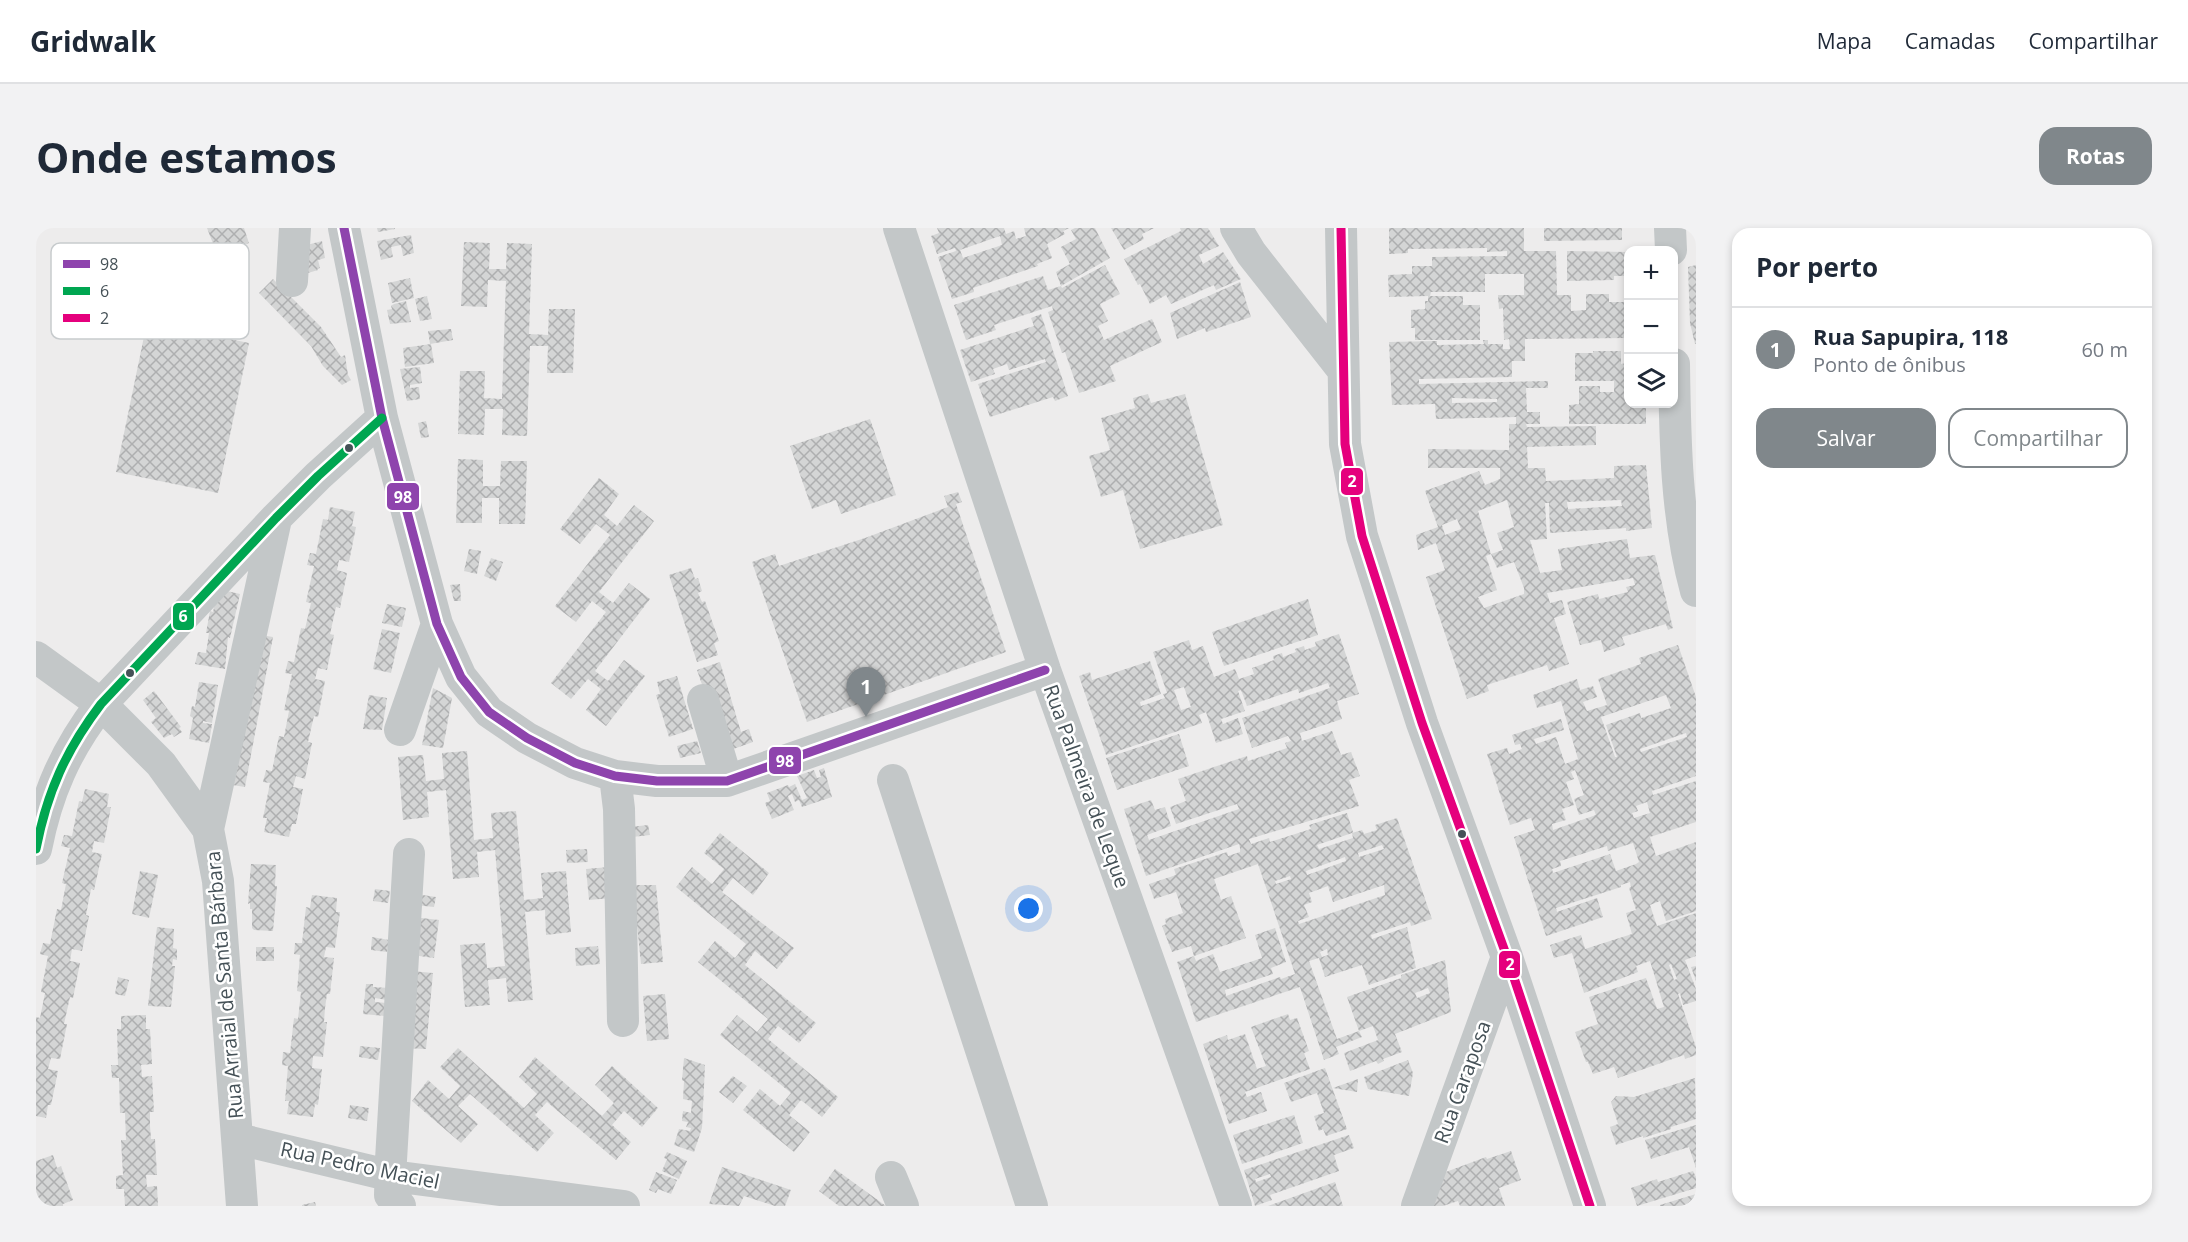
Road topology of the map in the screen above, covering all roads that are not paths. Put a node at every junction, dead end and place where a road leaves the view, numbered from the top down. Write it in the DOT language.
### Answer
graph roads {
  1 [pos="295,228"];
  2 [pos="344,228"];
  3 [pos="899,228"];
  4 [pos="1236,228"];
  5 [pos="1341,228"];
  6 [pos="291,281"];
  7 [pos="1343,370"];
  8 [pos="1675,408"];
  9 [pos="382,418"];
  10 [pos="276,518"];
  11 [pos="1693,576"];
  12 [pos="437,624"];
  13 [pos="36,657"];
  14 [pos="1045,670"];
  15 [pos="703,700"];
  16 [pos="102,704"];
  17 [pos="400,730"];
  18 [pos="615,776"];
  19 [pos="892,780"];
  20 [pos="727,781"];
  21 [pos="208,829"];
  22 [pos="36,849"];
  23 [pos="409,854"];
  24 [pos="1507,957"];
  25 [pos="623,1021"];
  26 [pos="238,1139"];
  27 [pos="392,1176"];
  28 [pos="891,1178"];
  29 [pos="242,1206"];
  30 [pos="400,1206"];
  31 [pos="624,1206"];
  32 [pos="903,1206"];
  33 [pos="1032,1206"];
  34 [pos="1236,1206"];
  35 [pos="1417,1206"];
  36 [pos="1590,1206"];
  1 -- 6 [label="street"];
  2 -- 9 [label="street"];
  3 -- 14 [label="street, Rua Palmeira de Leque"];
  4 -- 7 [label="street"];
  5 -- 7 [label="street"];
  7 -- 24 [label="street"];
  8 -- 11 [label="street"];
  9 -- 10 [label="street"];
  9 -- 12 [label="street"];
  10 -- 16 [label="street"];
  10 -- 21 [label="street"];
  12 -- 17 [label="street"];
  12 -- 18 [label="street"];
  13 -- 16 [label="street, Rua Arraial de Santa Bárbara"];
  14 -- 20 [label="street"];
  14 -- 34 [label="street, Rua Palmeira de Leque"];
  15 -- 20 [label="street"];
  16 -- 21 [label="street, Rua Arraial de Santa Bárbara"];
  16 -- 22 [label="street"];
  18 -- 20 [label="street"];
  18 -- 25 [label="street"];
  19 -- 33 [label="street"];
  21 -- 26 [label="street, Rua Arraial de Santa Bárbara"];
  23 -- 27 [label="street"];
  24 -- 35 [label="street, Rua Caraposa"];
  24 -- 36 [label="street"];
  26 -- 27 [label="street, Rua Pedro Maciel"];
  26 -- 29 [label="street, Rua Arraial de Santa Bárbara"];
  27 -- 30 [label="street"];
  27 -- 31 [label="street, Rua Pedro Maciel"];
  28 -- 32 [label="street"];
}
